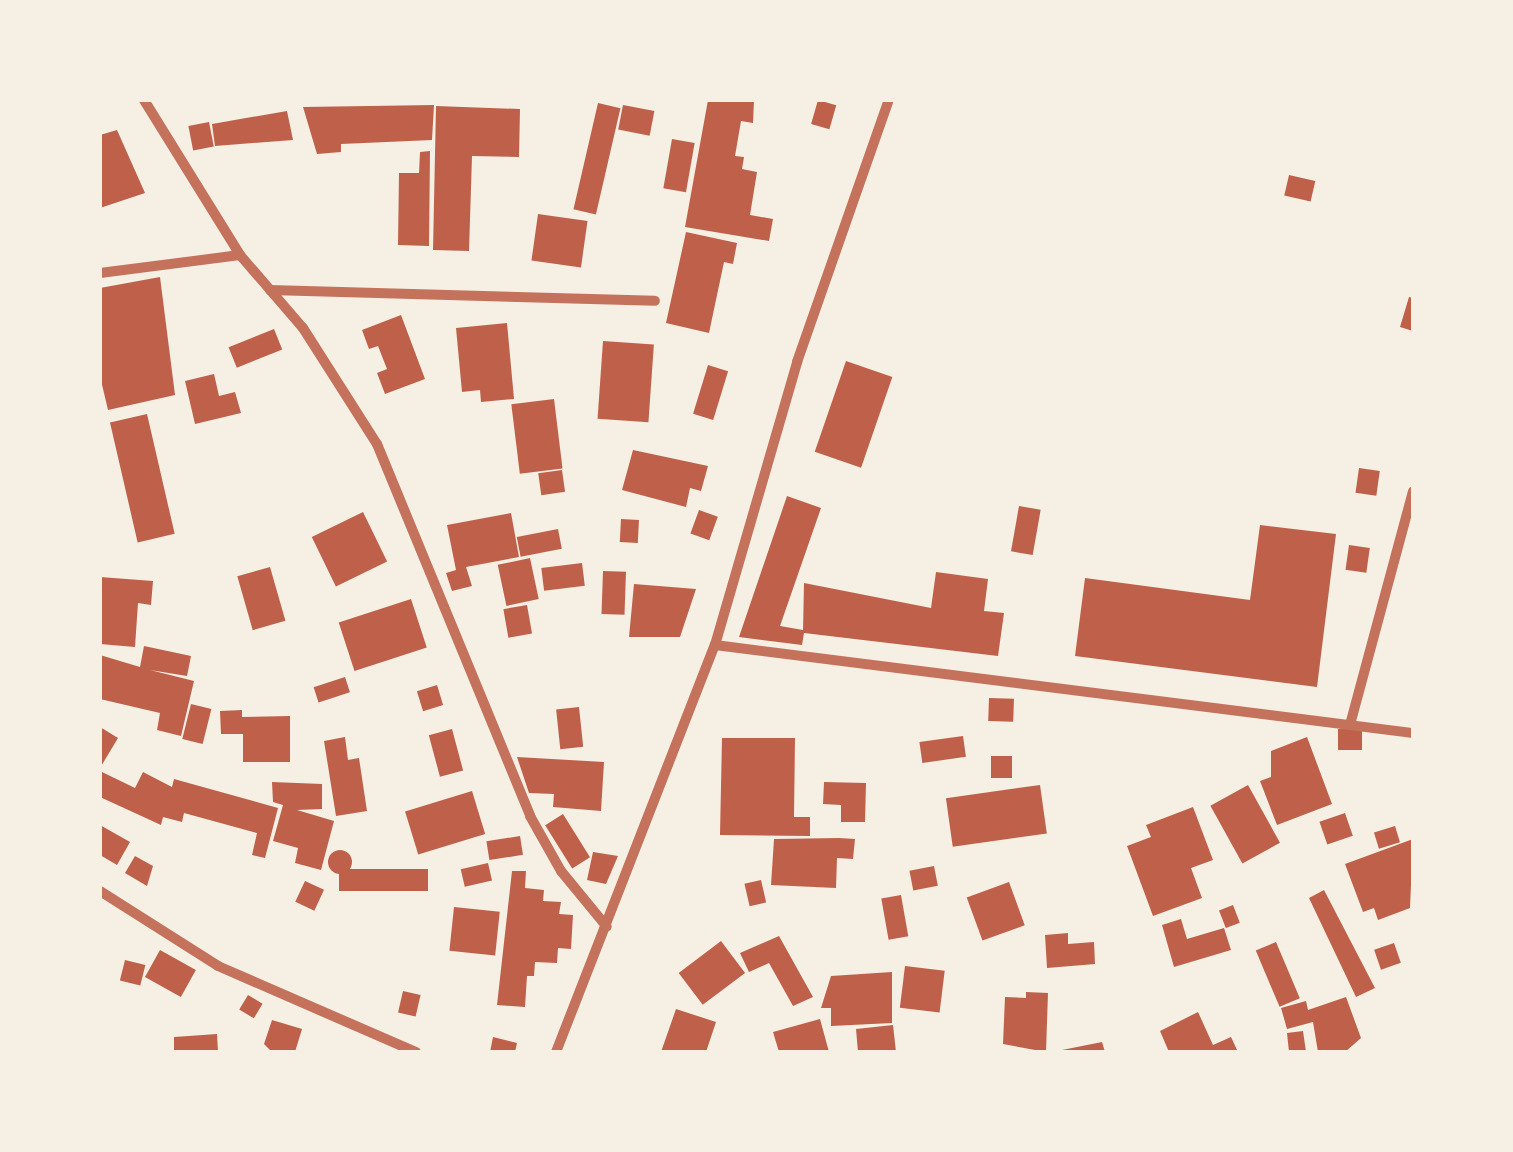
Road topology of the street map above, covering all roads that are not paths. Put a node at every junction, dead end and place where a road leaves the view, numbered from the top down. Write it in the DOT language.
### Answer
graph roads {
  1 [pos="144,100"];
  2 [pos="888,100"];
  3 [pos="240,255"];
  4 [pos="100,273"];
  5 [pos="270,290"];
  6 [pos="655,301"];
  7 [pos="1413,491"];
  8 [pos="715,645"];
  9 [pos="1350,721"];
  10 [pos="1413,733"];
  11 [pos="100,891"];
  12 [pos="607,927"];
  13 [pos="416,1052"];
  14 [pos="556,1052"];
  1 -- 3 [label="street"];
  2 -- 8 [label="street"];
  3 -- 4 [label="street"];
  3 -- 5 [label="street"];
  5 -- 6 [label="street"];
  5 -- 12 [label="street"];
  7 -- 9 [label="street"];
  8 -- 9 [label="street"];
  8 -- 12 [label="street"];
  9 -- 10 [label="street"];
  11 -- 13 [label="street"];
  12 -- 14 [label="street"];
}
